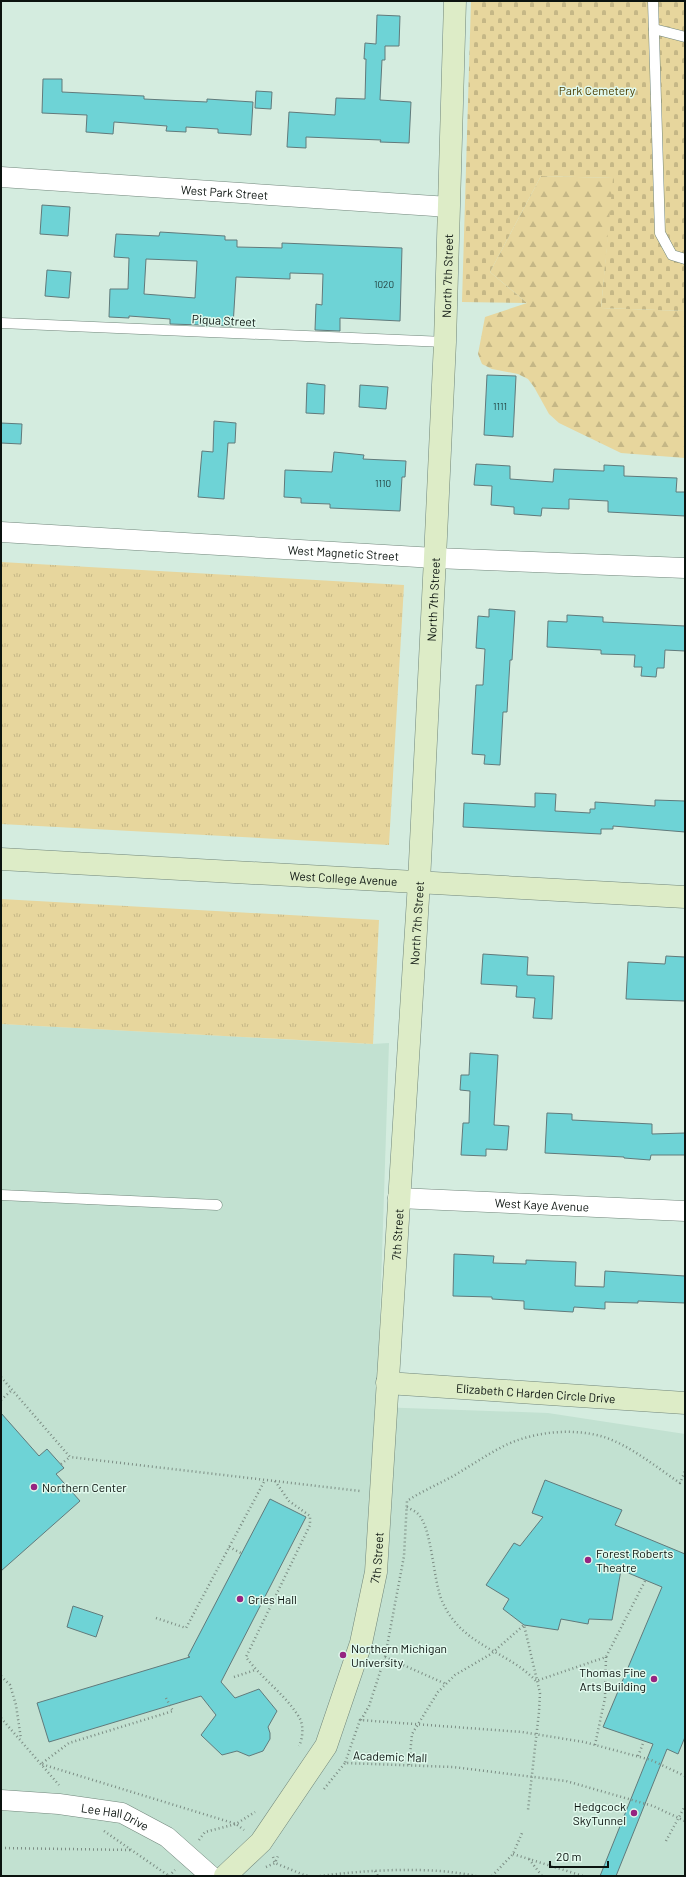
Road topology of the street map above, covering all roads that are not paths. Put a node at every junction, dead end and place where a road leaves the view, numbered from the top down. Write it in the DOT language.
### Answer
graph roads {
  1 [pos="454,1"];
  2 [pos="653,1"];
  3 [pos="654,30"];
  4 [pos="685,37"];
  5 [pos="1,177"];
  6 [pos="449,207"];
  7 [pos="685,259"];
  8 [pos="1,323"];
  9 [pos="445,342"];
  10 [pos="1,532"];
  11 [pos="436,558"];
  12 [pos="685,568"];
  13 [pos="1,859"];
  14 [pos="419,882"];
  15 [pos="685,897"];
  16 [pos="1,1195"];
  17 [pos="398,1198"];
  18 [pos="217,1205"];
  19 [pos="685,1212"];
  20 [pos="387,1383"];
  21 [pos="685,1403"];
  22 [pos="1,1800"];
  23 [pos="211,1876"];
  24 [pos="225,1876"];
  1 -- 6 [label="street, North 7th Street"];
  2 -- 3 [label="lane"];
  3 -- 4 [label="lane"];
  3 -- 7 [label="lane"];
  5 -- 6 [label="street, West Park Street"];
  6 -- 9 [label="street, North 7th Street"];
  8 -- 9 [label="lane, Piqua Street"];
  9 -- 11 [label="street, North 7th Street"];
  10 -- 11 [label="street, West Magnetic Street"];
  11 -- 12 [label="street, West Magnetic Street"];
  11 -- 14 [label="street, North 7th Street"];
  13 -- 14 [label="street, West College Avenue"];
  14 -- 15 [label="street, West College Avenue"];
  14 -- 17 [label="street, North 7th Street"];
  16 -- 18 [label="lane"];
  17 -- 19 [label="street, West Kaye Avenue"];
  17 -- 20 [label="street, 7th Street"];
  20 -- 21 [label="street, Elizabeth C Harden Circle Drive"];
  20 -- 24 [label="street, 7th Street"];
  22 -- 23 [label="street, Lee Hall Drive"];
}
